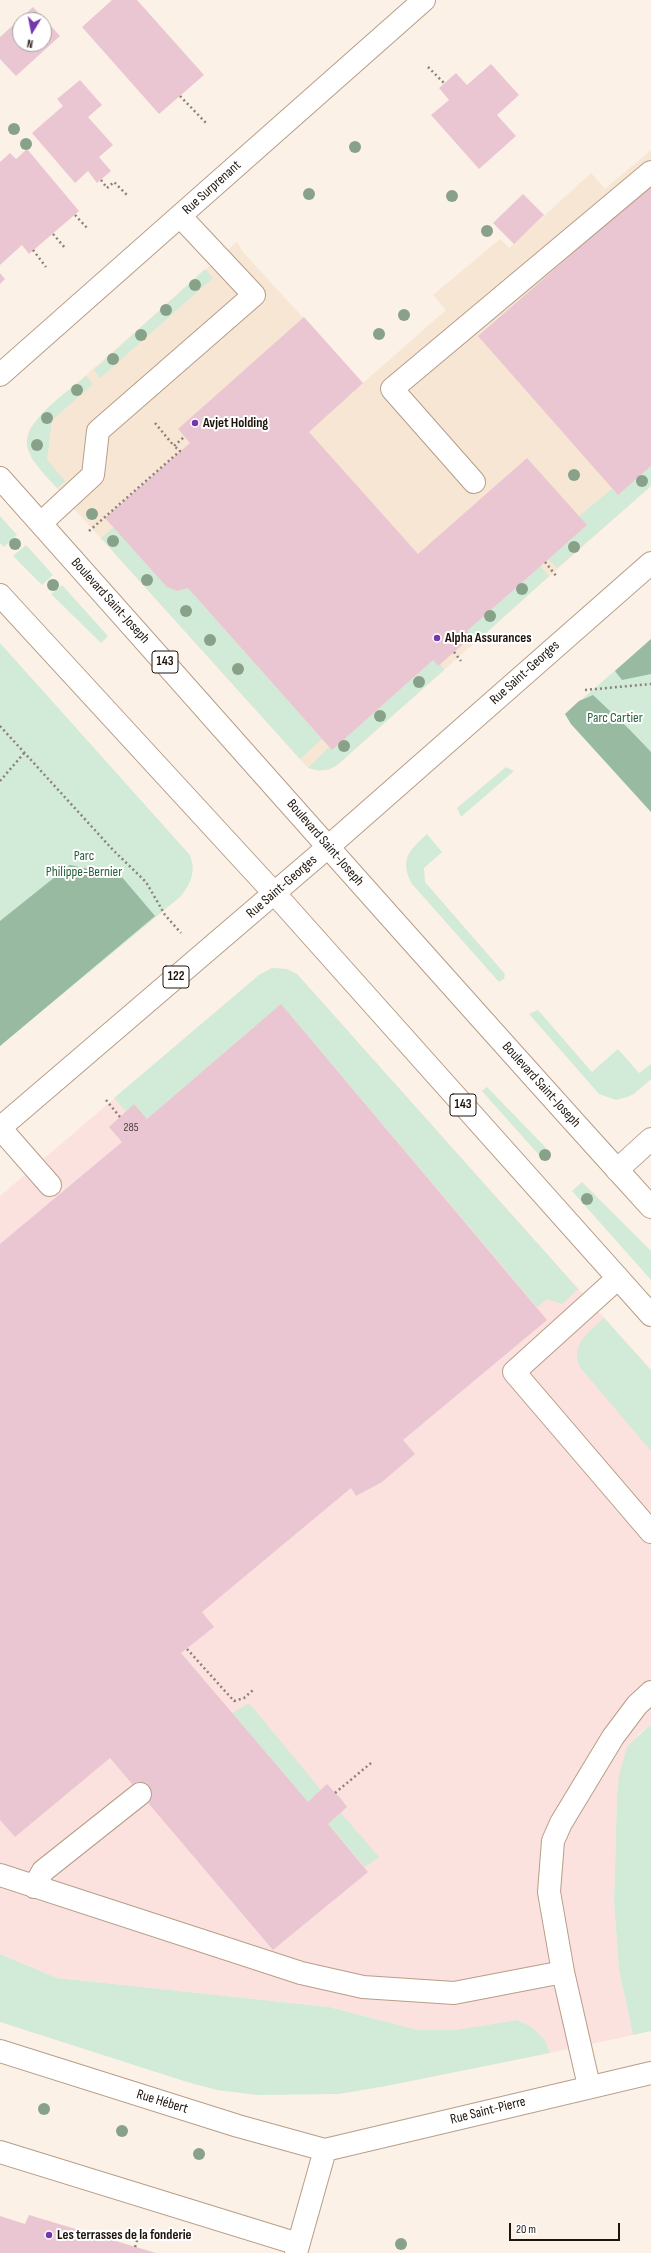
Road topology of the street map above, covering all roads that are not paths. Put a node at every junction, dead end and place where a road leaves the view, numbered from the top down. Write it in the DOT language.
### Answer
graph roads {
  1 [pos="424,0"];
  2 [pos="651,172"];
  3 [pos="180,216"];
  4 [pos="0,375"];
  5 [pos="0,478"];
  6 [pos="474,482"];
  7 [pos="41,523"];
  8 [pos="651,563"];
  9 [pos="0,595"];
  10 [pos="328,847"];
  11 [pos="274,894"];
  12 [pos="0,1128"];
  13 [pos="651,1139"];
  14 [pos="617,1170"];
  15 [pos="50,1185"];
  16 [pos="651,1207"];
  17 [pos="618,1278"];
  18 [pos="651,1315"];
  19 [pos="651,1532"];
  20 [pos="651,1692"];
  21 [pos="140,1794"];
  22 [pos="0,1876"];
  23 [pos="34,1887"];
  24 [pos="563,1972"];
  25 [pos="0,2051"];
  26 [pos="651,2073"];
  27 [pos="589,2086"];
  28 [pos="325,2150"];
  29 [pos="0,2152"];
  30 [pos="297,2249"];
  1 -- 3 [label="main road, Rue Surprenant"];
  2 -- 6 [label="main road"];
  3 -- 4 [label="main road, Rue Surprenant"];
  3 -- 7 [label="main road"];
  5 -- 7 [label="main road, Boulevard Saint-Joseph / 143"];
  7 -- 10 [label="main road, Boulevard Saint-Joseph / 143"];
  8 -- 10 [label="main road, Rue Saint-Georges"];
  9 -- 11 [label="main road, 143"];
  10 -- 11 [label="main road, Rue Saint-Georges / 122"];
  10 -- 14 [label="main road, Boulevard Saint-Joseph / 143"];
  11 -- 12 [label="main road, Rue Saint-Georges / 122"];
  11 -- 17 [label="main road, 143"];
  12 -- 15 [label="main road"];
  13 -- 14 [label="main road"];
  14 -- 16 [label="main road, Boulevard Saint-Joseph / 143"];
  17 -- 18 [label="main road, 143"];
  17 -- 19 [label="main road"];
  20 -- 24 [label="main road"];
  21 -- 23 [label="main road"];
  22 -- 23 [label="main road"];
  23 -- 24 [label="main road"];
  24 -- 27 [label="main road"];
  25 -- 28 [label="main road, Rue Hébert"];
  26 -- 27 [label="main road, Rue Saint-Pierre"];
  27 -- 28 [label="main road, Rue Saint-Pierre"];
  28 -- 30 [label="main road"];
  29 -- 30 [label="main road"];
}
